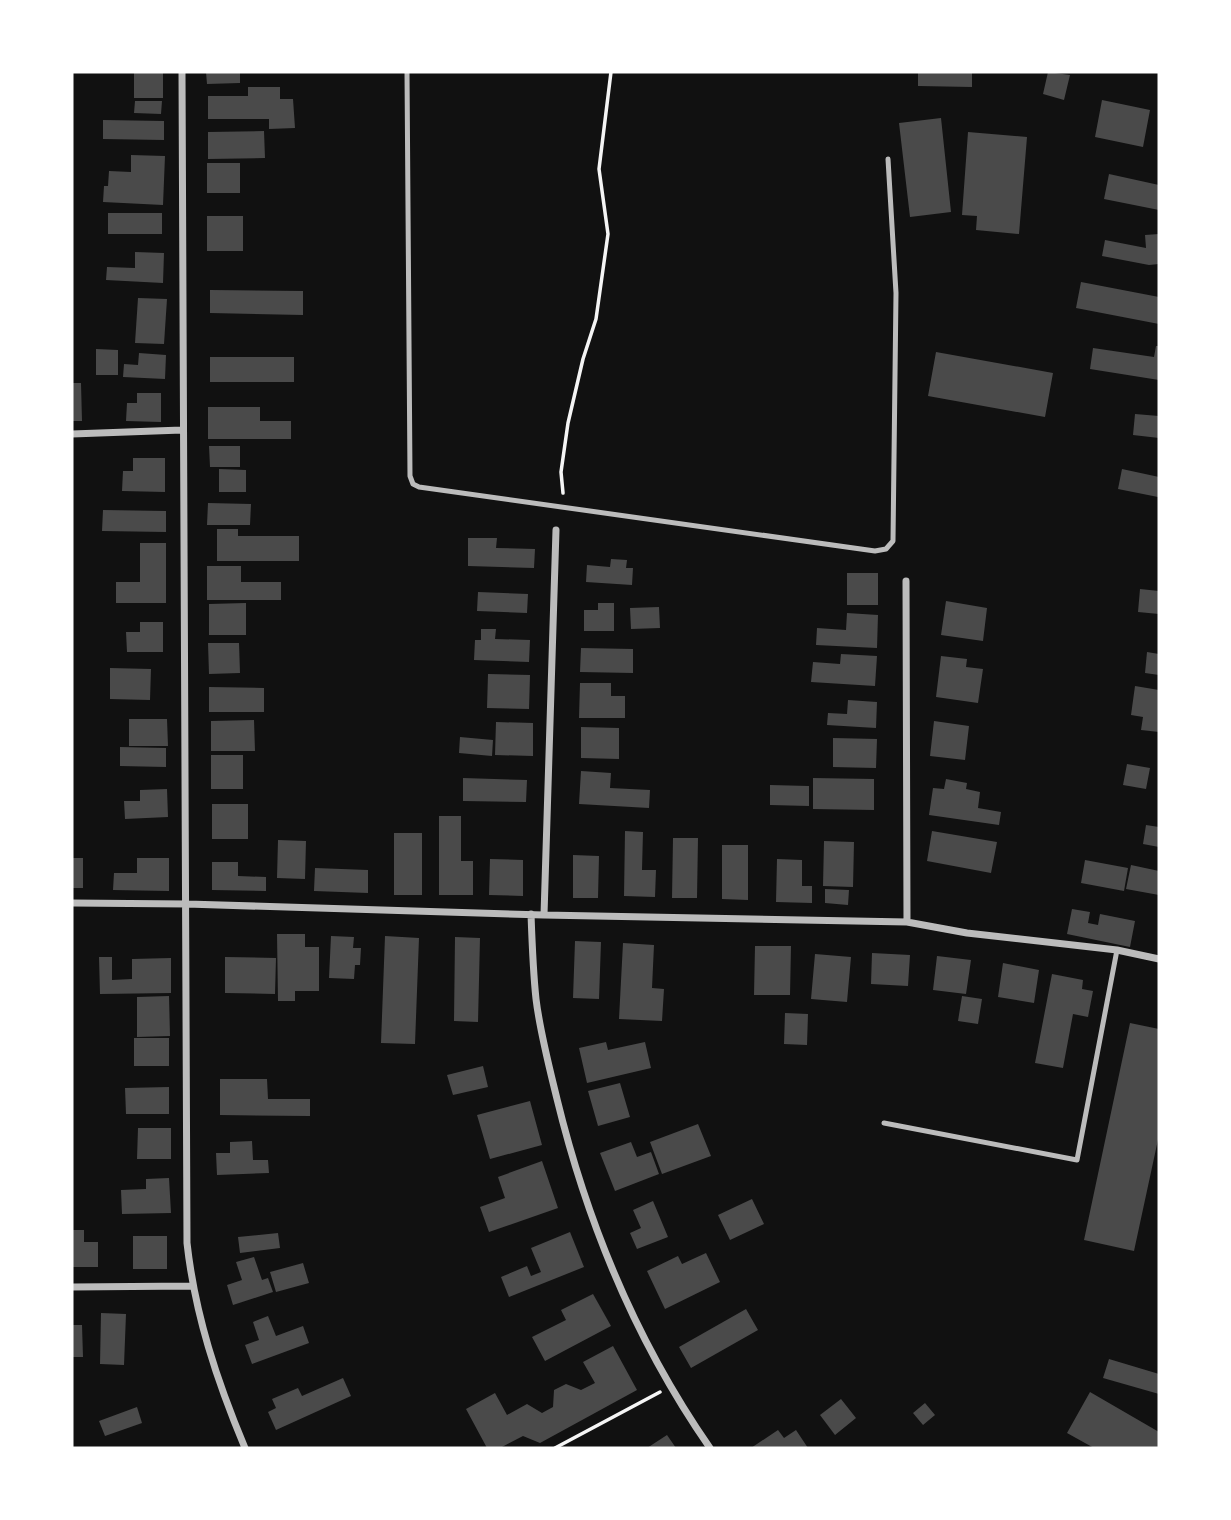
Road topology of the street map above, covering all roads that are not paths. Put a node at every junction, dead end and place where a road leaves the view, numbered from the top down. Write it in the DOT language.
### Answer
graph roads {
  1 [pos="183,72"];
  2 [pos="407,72"];
  3 [pos="888,159"];
  4 [pos="182,430"];
  5 [pos="72,434"];
  6 [pos="556,530"];
  7 [pos="906,581"];
  8 [pos="72,903"];
  9 [pos="187,904"];
  10 [pos="531,914"];
  11 [pos="544,915"];
  12 [pos="906,922"];
  13 [pos="1117,950"];
  14 [pos="1159,958"];
  15 [pos="884,1123"];
  16 [pos="192,1286"];
  17 [pos="72,1287"];
  18 [pos="245,1448"];
  19 [pos="710,1448"];
  1 -- 4 [label="street"];
  2 -- 3 [label="lane"];
  4 -- 5 [label="street"];
  4 -- 9 [label="street"];
  6 -- 11 [label="street"];
  7 -- 12 [label="street"];
  8 -- 9 [label="street"];
  9 -- 10 [label="street"];
  9 -- 16 [label="street"];
  10 -- 11 [label="street"];
  10 -- 19 [label="street"];
  11 -- 12 [label="street"];
  12 -- 13 [label="street"];
  13 -- 14 [label="street"];
  13 -- 15 [label="lane"];
  16 -- 17 [label="street"];
  16 -- 18 [label="street"];
}
